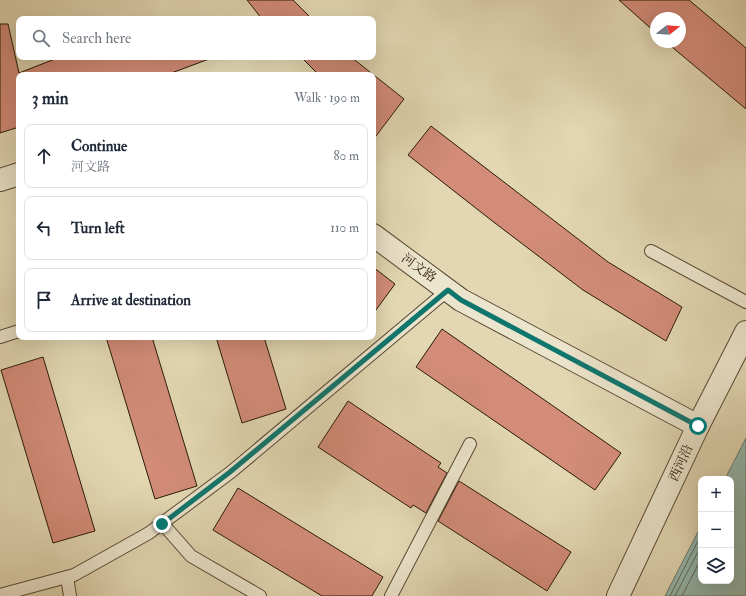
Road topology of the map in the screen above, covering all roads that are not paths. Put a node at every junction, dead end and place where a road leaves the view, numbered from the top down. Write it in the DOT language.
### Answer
graph roads {
  1 [pos="16,175"];
  2 [pos="0,180"];
  3 [pos="376,237"];
  4 [pos="651,251"];
  5 [pos="448,290"];
  6 [pos="746,302"];
  7 [pos="16,332"];
  8 [pos="746,332"];
  9 [pos="0,337"];
  10 [pos="698,426"];
  11 [pos="470,444"];
  12 [pos="162,524"];
  13 [pos="67,577"];
  14 [pos="0,595"];
  15 [pos="70,596"];
  16 [pos="260,596"];
  17 [pos="391,596"];
  18 [pos="618,596"];
  1 -- 2 [label="street"];
  3 -- 5 [label="street, 河文路"];
  4 -- 6 [label="lane"];
  5 -- 10 [label="street, 河文路"];
  5 -- 12 [label="lane"];
  7 -- 9 [label="lane"];
  8 -- 10 [label="street, 西河沿"];
  10 -- 18 [label="street, 西河沿"];
  11 -- 17 [label="lane"];
  12 -- 13 [label="lane"];
  12 -- 16 [label="lane"];
  13 -- 14 [label="lane"];
  13 -- 15 [label="lane"];
}
